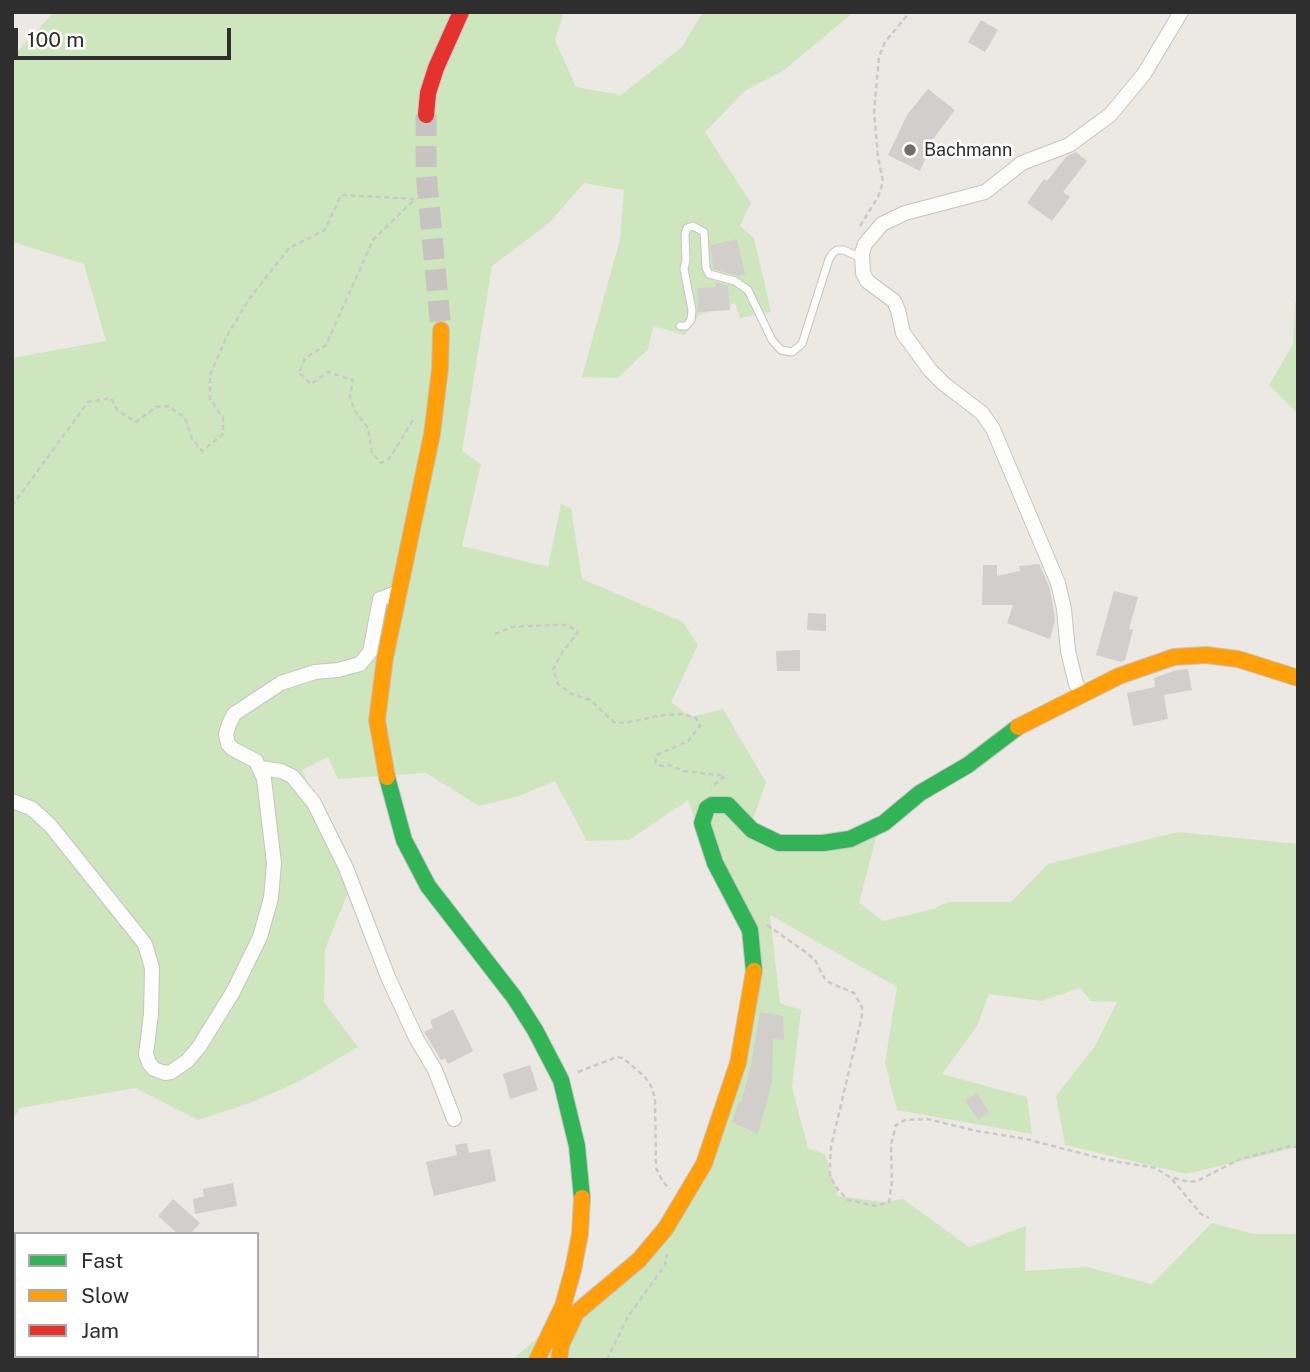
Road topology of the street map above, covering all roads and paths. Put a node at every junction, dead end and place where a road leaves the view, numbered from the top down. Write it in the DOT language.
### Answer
graph roads {
  1 [pos="460,12"];
  2 [pos="910,12"];
  3 [pos="1181,12"];
  4 [pos="426,115"];
  5 [pos="865,244"];
  6 [pos="862,258"];
  7 [pos="680,326"];
  8 [pos="441,330"];
  9 [pos="416,415"];
  10 [pos="12,506"];
  11 [pos="399,592"];
  12 [pos="495,634"];
  13 [pos="1298,678"];
  14 [pos="1083,694"];
  15 [pos="261,768"];
  16 [pos="705,791"];
  17 [pos="12,801"];
  18 [pos="765,924"];
  19 [pos="561,1080"];
  20 [pos="454,1119"];
  21 [pos="1298,1147"];
  22 [pos="1171,1178"];
  23 [pos="685,1198"];
  24 [pos="1209,1218"];
  25 [pos="667,1252"];
  26 [pos="537,1360"];
  27 [pos="559,1360"];
  28 [pos="607,1360"];
  1 -- 4 [label="street"];
  2 -- 5 [label="path"];
  3 -- 5 [label="street"];
  5 -- 6 [label="street"];
  6 -- 7 [label="lane"];
  6 -- 14 [label="street"];
  8 -- 11 [label="street"];
  9 -- 10 [label="path"];
  11 -- 15 [label="street"];
  11 -- 19 [label="street"];
  12 -- 16 [label="path"];
  13 -- 14 [label="street"];
  14 -- 23 [label="street"];
  15 -- 17 [label="street"];
  15 -- 20 [label="street"];
  18 -- 22 [label="path"];
  19 -- 23 [label="path"];
  19 -- 26 [label="street"];
  21 -- 22 [label="path"];
  22 -- 24 [label="path"];
  23 -- 27 [label="street"];
  25 -- 28 [label="path"];
}
